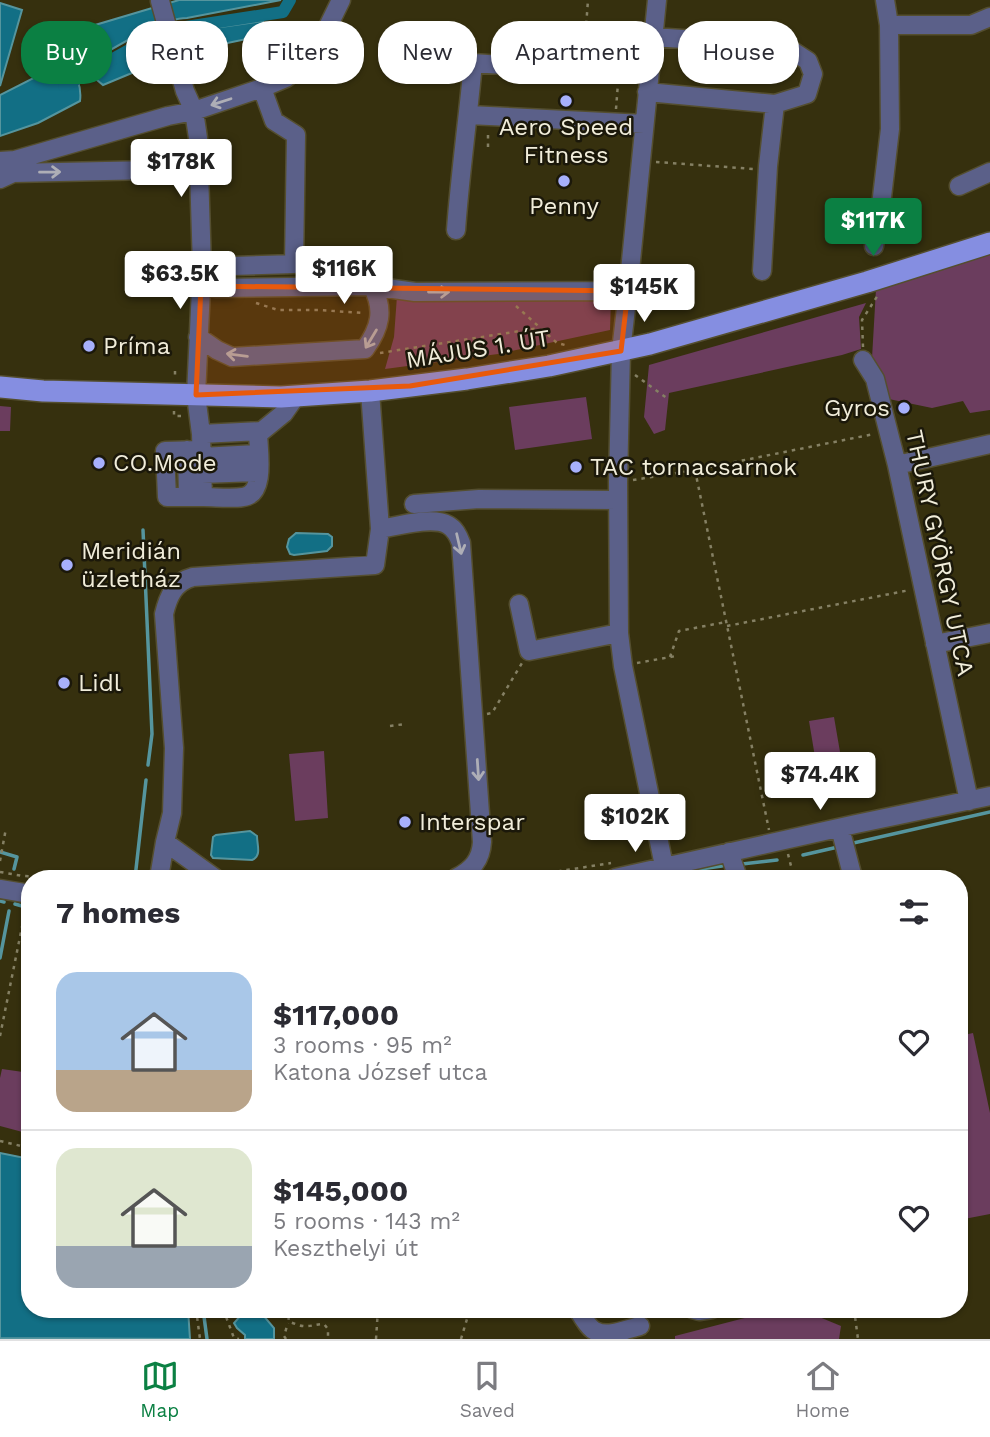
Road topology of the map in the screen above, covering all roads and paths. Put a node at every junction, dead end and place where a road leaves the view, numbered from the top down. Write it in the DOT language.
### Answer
graph roads {
  1 [pos="341,0"];
  2 [pos="588,0"];
  3 [pos="657,0"];
  4 [pos="885,0"];
  5 [pos="160,1"];
  6 [pos="990,17"];
  7 [pos="586,21"];
  8 [pos="655,21"];
  9 [pos="889,25"];
  10 [pos="664,38"];
  11 [pos="491,64"];
  12 [pos="618,84"];
  13 [pos="648,84"];
  14 [pos="262,88"];
  15 [pos="647,92"];
  16 [pos="775,104"];
  17 [pos="194,111"];
  18 [pos="615,112"];
  19 [pos="469,115"];
  20 [pos="644,124"];
  21 [pos="488,130"];
  22 [pos="488,147"];
  23 [pos="640,161"];
  24 [pos="7,168"];
  25 [pos="199,169"];
  26 [pos="768,170"];
  27 [pos="990,172"];
  28 [pos="959,186"];
  29 [pos="456,230"];
  30 [pos="990,243"];
  31 [pos="874,246"];
  32 [pos="202,267"];
  33 [pos="762,271"];
  34 [pos="873,280"];
  35 [pos="201,286"];
  36 [pos="628,292"];
  37 [pos="375,293"];
  38 [pos="516,306"];
  39 [pos="278,310"];
  40 [pos="198,337"];
  41 [pos="574,344"];
  42 [pos="621,351"];
  43 [pos="863,360"];
  44 [pos="621,376"];
  45 [pos="0,387"];
  46 [pos="370,391"];
  47 [pos="195,395"];
  48 [pos="296,396"];
  49 [pos="668,399"];
  50 [pos="888,432"];
  51 [pos="990,444"];
  52 [pos="193,453"];
  53 [pos="258,453"];
  54 [pos="897,465"];
  55 [pos="695,470"];
  56 [pos="618,491"];
  57 [pos="184,497"];
  58 [pos="414,504"];
  59 [pos="380,529"];
  60 [pos="923,588"];
  61 [pos="519,604"];
  62 [pos="726,624"];
  63 [pos="619,633"];
  64 [pos="990,633"];
  65 [pos="935,644"];
  66 [pos="529,651"];
  67 [pos="676,656"];
  68 [pos="670,657"];
  69 [pos="624,666"];
  70 [pos="474,716"];
  71 [pos="405,724"];
  72 [pos="390,726"];
  73 [pos="990,796"];
  74 [pos="969,801"];
  75 [pos="6,828"];
  76 [pos="843,840"];
  77 [pos="165,842"];
  78 [pos="779,842"];
  79 [pos="729,852"];
  80 [pos="0,861"];
  81 [pos="664,866"];
  82 [pos="160,870"];
  83 [pos="204,870"];
  84 [pos="470,870"];
  85 [pos="614,870"];
  86 [pos="735,870"];
  87 [pos="791,870"];
  88 [pos="851,870"];
  89 [pos="0,872"];
  90 [pos="21,876"];
  91 [pos="0,889"];
  92 [pos="21,893"];
  93 [pos="21,933"];
  94 [pos="0,1036"];
  95 [pos="0,1141"];
  96 [pos="21,1146"];
  97 [pos="197,1318"];
  98 [pos="226,1318"];
  99 [pos="289,1318"];
  100 [pos="377,1318"];
  101 [pos="467,1318"];
  102 [pos="583,1318"];
  103 [pos="855,1318"];
  104 [pos="289,1322"];
  105 [pos="640,1326"];
  106 [pos="200,1339"];
  107 [pos="239,1339"];
  108 [pos="286,1339"];
  109 [pos="328,1339"];
  110 [pos="376,1339"];
  111 [pos="461,1339"];
  112 [pos="858,1339"];
  1 -- 14 [label="street"];
  2 -- 7 [label="path"];
  3 -- 8 [label="street"];
  4 -- 9 [label="street"];
  5 -- 17 [label="street"];
  6 -- 9 [label="street"];
  9 -- 31 [label="street"];
  10 -- 16 [label="street"];
  11 -- 19 [label="street"];
  12 -- 18 [label="path"];
  13 -- 15 [label="street"];
  14 -- 17 [label="street, one-way"];
  14 -- 32 [label="street"];
  15 -- 16 [label="street"];
  15 -- 20 [label="street"];
  16 -- 26 [label="street"];
  17 -- 24 [label="street"];
  17 -- 25 [label="street"];
  19 -- 20 [label="street"];
  19 -- 29 [label="street"];
  20 -- 23 [label="street"];
  21 -- 22 [label="path"];
  23 -- 26 [label="path"];
  23 -- 36 [label="street"];
  24 -- 25 [label="street, one-way"];
  25 -- 32 [label="street"];
  26 -- 33 [label="street"];
  27 -- 28 [label="street"];
  30 -- 34 [label="main road, MÁJUS 1. ÚT"];
  32 -- 35 [label="street"];
  34 -- 42 [label="main road, MÁJUS 1. ÚT"];
  34 -- 43 [label="path"];
  35 -- 37 [label="street"];
  35 -- 40 [label="street"];
  37 -- 36 [label="street, one-way"];
  36 -- 42 [label="street"];
  37 -- 39 [label="path"];
  37 -- 40 [label="street, one-way"];
  38 -- 41 [label="path"];
  40 -- 47 [label="street"];
  42 -- 44 [label="street"];
  42 -- 46 [label="main road, MÁJUS 1. ÚT"];
  43 -- 50 [label="street, THURY GYÖRGY UTCA"];
  44 -- 49 [label="path"];
  44 -- 56 [label="street"];
  45 -- 47 [label="main road, MÁJUS 1. ÚT"];
  46 -- 48 [label="main road, MÁJUS 1. ÚT"];
  46 -- 59 [label="street"];
  47 -- 48 [label="main road, MÁJUS 1. ÚT"];
  47 -- 52 [label="street"];
  48 -- 53 [label="street"];
  50 -- 54 [label="street, THURY GYÖRGY UTCA"];
  50 -- 55 [label="path"];
  51 -- 54 [label="street"];
  52 -- 53 [label="street"];
  52 -- 53 [label="street"];
  52 -- 57 [label="street"];
  52 -- 57 [label="street"];
  53 -- 57 [label="street"];
  54 -- 60 [label="street, THURY GYÖRGY UTCA"];
  55 -- 56 [label="path"];
  55 -- 62 [label="path"];
  56 -- 58 [label="street"];
  56 -- 63 [label="street"];
  59 -- 70 [label="street, one-way"];
  59 -- 77 [label="street"];
  60 -- 62 [label="path"];
  60 -- 65 [label="street, THURY GYÖRGY UTCA"];
  61 -- 66 [label="street"];
  62 -- 68 [label="path"];
  62 -- 78 [label="path"];
  63 -- 66 [label="street"];
  63 -- 69 [label="street"];
  64 -- 65 [label="street"];
  65 -- 74 [label="street, THURY GYÖRGY UTCA"];
  66 -- 70 [label="path"];
  67 -- 68 [label="path"];
  68 -- 69 [label="path"];
  69 -- 81 [label="street"];
  70 -- 84 [label="street, one-way"];
  71 -- 72 [label="path"];
  73 -- 74 [label="street"];
  74 -- 76 [label="street"];
  75 -- 80 [label="path"];
  76 -- 78 [label="street"];
  76 -- 88 [label="street"];
  77 -- 82 [label="street"];
  77 -- 83 [label="street"];
  78 -- 79 [label="street"];
  78 -- 87 [label="path"];
  79 -- 81 [label="street"];
  79 -- 86 [label="street"];
  81 -- 85 [label="street"];
  89 -- 90 [label="path"];
  91 -- 92 [label="street"];
  93 -- 94 [label="path"];
  95 -- 96 [label="path"];
  97 -- 106 [label="path"];
  98 -- 107 [label="path"];
  99 -- 104 [label="path"];
  100 -- 110 [label="path"];
  101 -- 111 [label="path"];
  102 -- 105 [label="street"];
  103 -- 112 [label="path"];
  104 -- 108 [label="path"];
  104 -- 109 [label="path"];
}
